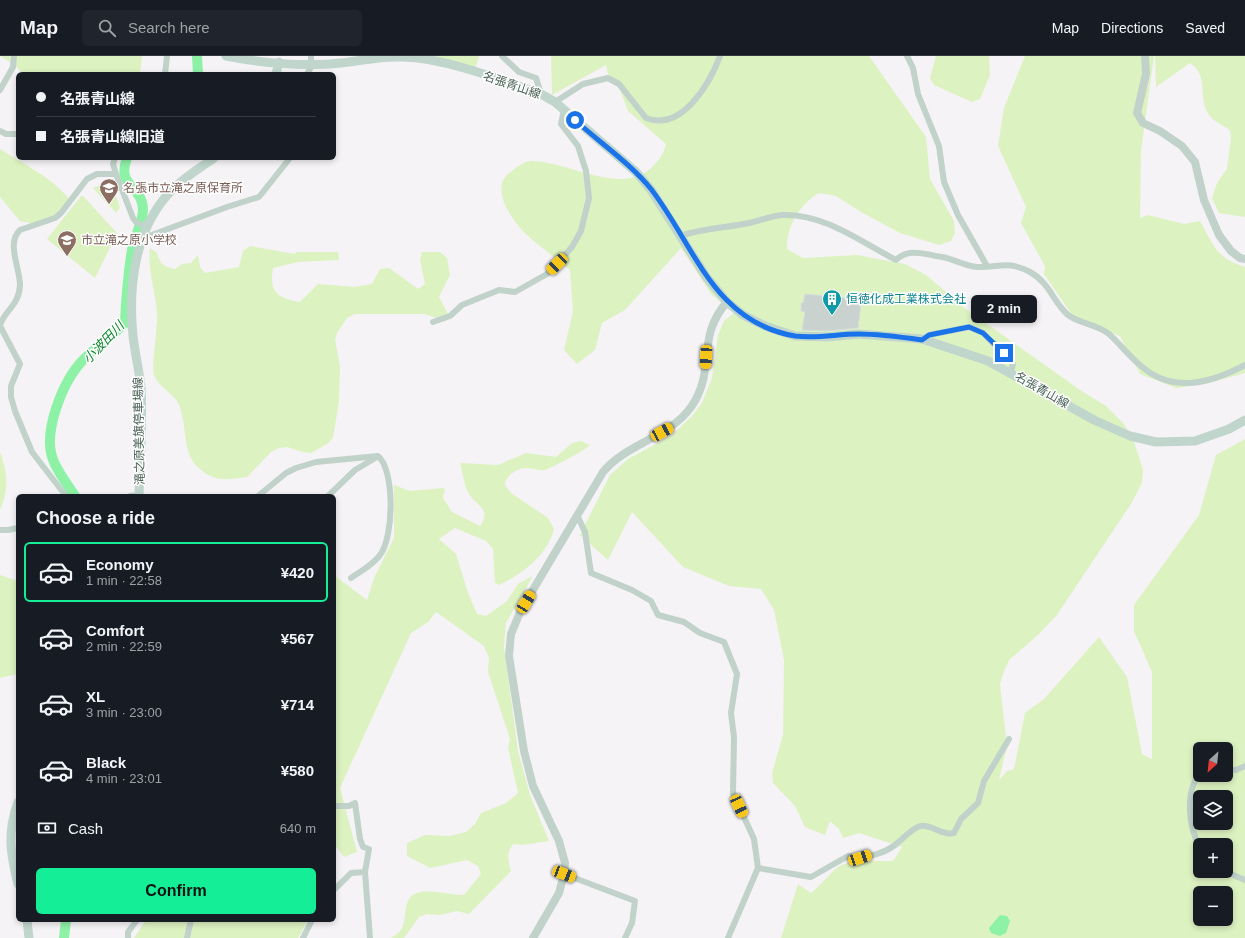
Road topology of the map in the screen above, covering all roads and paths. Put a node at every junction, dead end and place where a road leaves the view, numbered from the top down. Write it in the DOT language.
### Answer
graph roads {
  1 [pos="14,56"];
  2 [pos="167,56"];
  3 [pos="226,56"];
  4 [pos="502,56"];
  5 [pos="720,56"];
  6 [pos="907,56"];
  7 [pos="1145,56"];
  8 [pos="280,59"];
  9 [pos="311,60"];
  10 [pos="165,72"];
  11 [pos="277,72"];
  12 [pos="308,72"];
  13 [pos="0,90"];
  14 [pos="541,94"];
  15 [pos="555,102"];
  16 [pos="564,110"];
  17 [pos="0,131"];
  18 [pos="16,134"];
  19 [pos="114,160"];
  20 [pos="211,160"];
  21 [pos="288,160"];
  22 [pos="116,174"];
  23 [pos="145,226"];
  24 [pos="680,236"];
  25 [pos="141,239"];
  26 [pos="1245,259"];
  27 [pos="987,266"];
  28 [pos="727,302"];
  29 [pos="433,322"];
  30 [pos="922,340"];
  31 [pos="1245,365"];
  32 [pos="1011,372"];
  33 [pos="1245,420"];
  34 [pos="378,456"];
  35 [pos="64,494"];
  36 [pos="136,494"];
  37 [pos="260,494"];
  38 [pos="330,494"];
  39 [pos="576,515"];
  40 [pos="16,528"];
  41 [pos="0,530"];
  42 [pos="351,578"];
  43 [pos="1009,739"];
  44 [pos="1245,766"];
  45 [pos="1233,770"];
  46 [pos="1197,782"];
  47 [pos="336,806"];
  48 [pos="16,808"];
  49 [pos="1196,838"];
  50 [pos="758,868"];
  51 [pos="365,872"];
  52 [pos="564,874"];
  53 [pos="1233,875"];
  54 [pos="16,876"];
  55 [pos="1245,880"];
  56 [pos="336,888"];
  57 [pos="27,922"];
  58 [pos="136,922"];
  59 [pos="191,922"];
  60 [pos="311,922"];
  61 [pos="30,938"];
  62 [pos="128,938"];
  63 [pos="187,938"];
  64 [pos="303,938"];
  65 [pos="370,938"];
  66 [pos="534,938"];
  67 [pos="625,938"];
  68 [pos="728,938"];
  1 -- 13 [label="street"];
  2 -- 10 [label="street"];
  3 -- 8 [label="main road, 名張青山線"];
  4 -- 14 [label="street"];
  5 -- 15 [label="street"];
  6 -- 27 [label="street"];
  7 -- 26 [label="street"];
  8 -- 9 [label="main road, 名張青山線"];
  8 -- 11 [label="main road"];
  9 -- 12 [label="street"];
  9 -- 14 [label="main road, 名張青山線"];
  14 -- 15 [label="main road, 名張青山線"];
  15 -- 16 [label="main road, 名張青山線"];
  16 -- 24 [label="main road, 名張青山線"];
  16 -- 29 [label="street"];
  17 -- 18 [label="street"];
  19 -- 22 [label="street"];
  20 -- 23 [label="main road, 滝之原美旗停車場線"];
  21 -- 25 [label="street"];
  22 -- 23 [label="street"];
  22 -- 35 [label="street"];
  23 -- 25 [label="main road, 滝之原美旗停車場線"];
  24 -- 27 [label="street"];
  24 -- 28 [label="main road, 名張青山線"];
  25 -- 36 [label="main road, 滝之原美旗停車場線"];
  27 -- 31 [label="street"];
  28 -- 30 [label="main road, 名張青山線"];
  28 -- 39 [label="street"];
  30 -- 32 [label="main road, 名張青山線"];
  30 -- 32 [label="street"];
  32 -- 33 [label="main road, 名張青山線"];
  34 -- 37 [label="street"];
  34 -- 38 [label="street"];
  34 -- 42 [label="street"];
  39 -- 50 [label="street"];
  39 -- 52 [label="street"];
  40 -- 41 [label="street"];
  43 -- 50 [label="street"];
  44 -- 45 [label="street"];
  46 -- 49 [label="street"];
  47 -- 51 [label="street"];
  48 -- 54 [label="main road"];
  50 -- 68 [label="street"];
  51 -- 56 [label="street"];
  51 -- 65 [label="street"];
  52 -- 66 [label="street"];
  52 -- 67 [label="street"];
  53 -- 55 [label="street"];
  57 -- 61 [label="main road"];
  58 -- 62 [label="street"];
  59 -- 63 [label="street"];
  60 -- 64 [label="street"];
}
